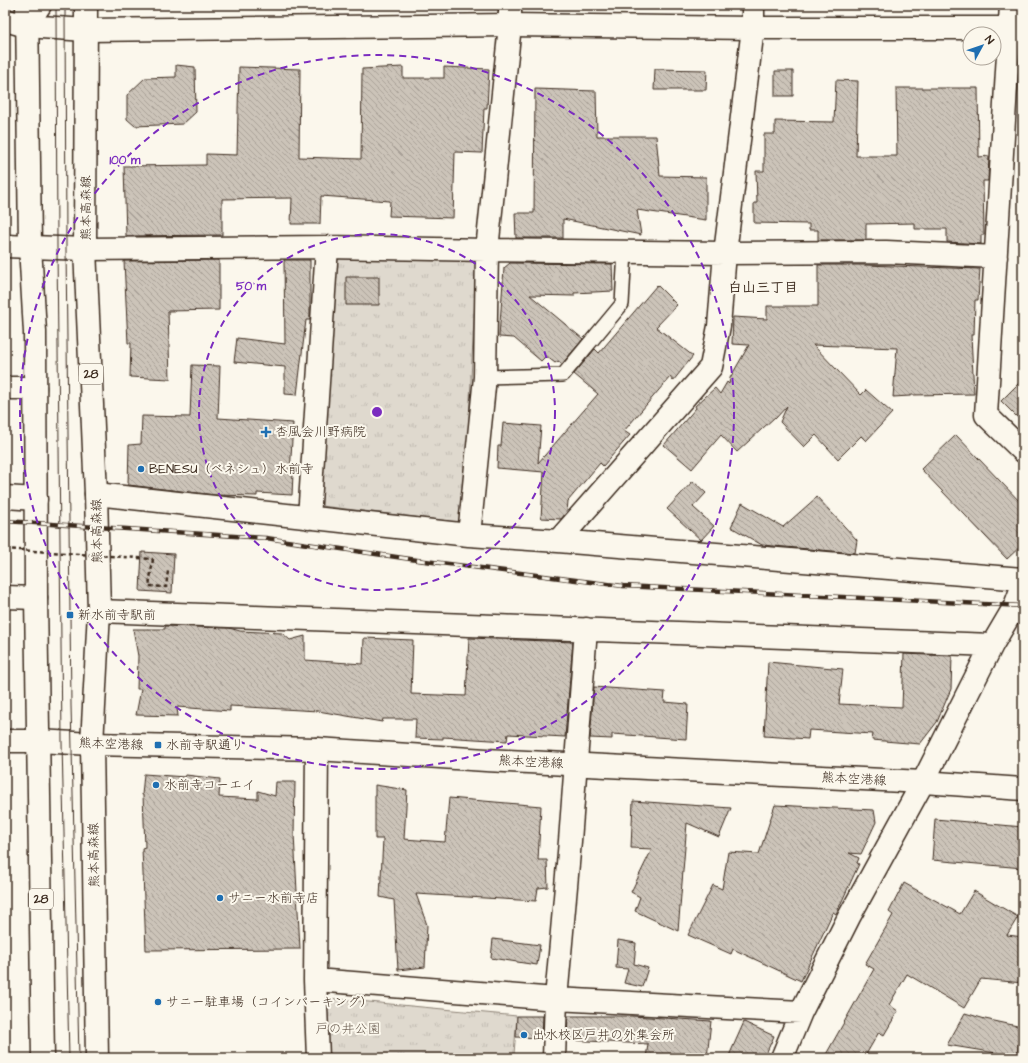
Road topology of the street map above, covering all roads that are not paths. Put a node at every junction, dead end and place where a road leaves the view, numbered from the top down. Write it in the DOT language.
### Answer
graph roads {
  1 [pos="40,5"];
  2 [pos="86,5"];
  3 [pos="753,5"];
  4 [pos="1011,5"];
  5 [pos="26,15"];
  6 [pos="510,15"];
  7 [pos="5,20"];
  8 [pos="753,28"];
  9 [pos="1016,28"];
  10 [pos="86,30"];
  11 [pos="5,246"];
  12 [pos="30,246"];
  13 [pos="327,247"];
  14 [pos="85,249"];
  15 [pos="487,250"];
  16 [pos="625,251"];
  17 [pos="725,252"];
  18 [pos="996,257"];
  19 [pos="486,377"];
  20 [pos="5,388"];
  21 [pos="35,388"];
  22 [pos="1023,451"];
  23 [pos="96,494"];
  24 [pos="5,497"];
  25 [pos="36,499"];
  26 [pos="309,518"];
  27 [pos="470,535"];
  28 [pos="558,541"];
  29 [pos="1023,579"];
  30 [pos="1023,585"];
  31 [pos="5,596"];
  32 [pos="36,598"];
  33 [pos="99,611"];
  34 [pos="586,629"];
  35 [pos="992,645"];
  36 [pos="5,741"];
  37 [pos="38,741"];
  38 [pos="92,744"];
  39 [pos="317,749"];
  40 [pos="575,764"];
  41 [pos="923,782"];
  42 [pos="1023,789"];
  43 [pos="315,980"];
  44 [pos="556,999"];
  45 [pos="801,1012"];
  46 [pos="43,1058"];
  47 [pos="97,1058"];
  48 [pos="318,1058"];
  49 [pos="554,1058"];
  50 [pos="782,1058"];
  1 -- 5 [label="street"];
  2 -- 10 [label="street, 熊本高森線 / 28"];
  3 -- 8 [label="street"];
  4 -- 9 [label="street"];
  5 -- 7 [label="street"];
  5 -- 10 [label="street"];
  5 -- 12 [label="street, 28"];
  6 -- 8 [label="street"];
  6 -- 10 [label="street"];
  6 -- 15 [label="street"];
  8 -- 9 [label="street"];
  8 -- 17 [label="street"];
  9 -- 18 [label="street"];
  10 -- 14 [label="street, 熊本高森線 / 28"];
  11 -- 12 [label="street"];
  12 -- 14 [label="street"];
  12 -- 21 [label="street, 28"];
  13 -- 14 [label="street"];
  13 -- 15 [label="street"];
  13 -- 26 [label="street"];
  14 -- 23 [label="street, 熊本高森線 / 28"];
  15 -- 16 [label="street"];
  15 -- 19 [label="street"];
  16 -- 17 [label="street"];
  16 -- 19 [label="lane"];
  17 -- 18 [label="street"];
  17 -- 28 [label="street"];
  18 -- 22 [label="street"];
  19 -- 27 [label="street"];
  20 -- 21 [label="street"];
  21 -- 25 [label="street, 28"];
  23 -- 26 [label="street"];
  23 -- 33 [label="street, 熊本高森線 / 28"];
  24 -- 25 [label="street"];
  25 -- 32 [label="street, 28"];
  26 -- 27 [label="street"];
  27 -- 28 [label="street"];
  28 -- 29 [label="street"];
  30 -- 35 [label="street"];
  31 -- 32 [label="street"];
  32 -- 37 [label="street, 28"];
  33 -- 34 [label="street"];
  33 -- 38 [label="street, 熊本高森線 / 28"];
  34 -- 35 [label="street"];
  34 -- 40 [label="street"];
  35 -- 41 [label="street"];
  36 -- 37 [label="street, 熊本空港線"];
  37 -- 38 [label="street, 熊本空港線"];
  37 -- 46 [label="street, 28"];
  38 -- 39 [label="street, 熊本空港線"];
  38 -- 47 [label="street, 熊本高森線 / 28"];
  39 -- 40 [label="street, 熊本空港線"];
  39 -- 43 [label="street"];
  40 -- 41 [label="street, 熊本空港線"];
  40 -- 44 [label="street"];
  41 -- 42 [label="street, 熊本空港線"];
  41 -- 45 [label="street"];
  43 -- 44 [label="street"];
  43 -- 48 [label="street"];
  44 -- 45 [label="street"];
  44 -- 49 [label="street"];
  45 -- 50 [label="street"];
}
